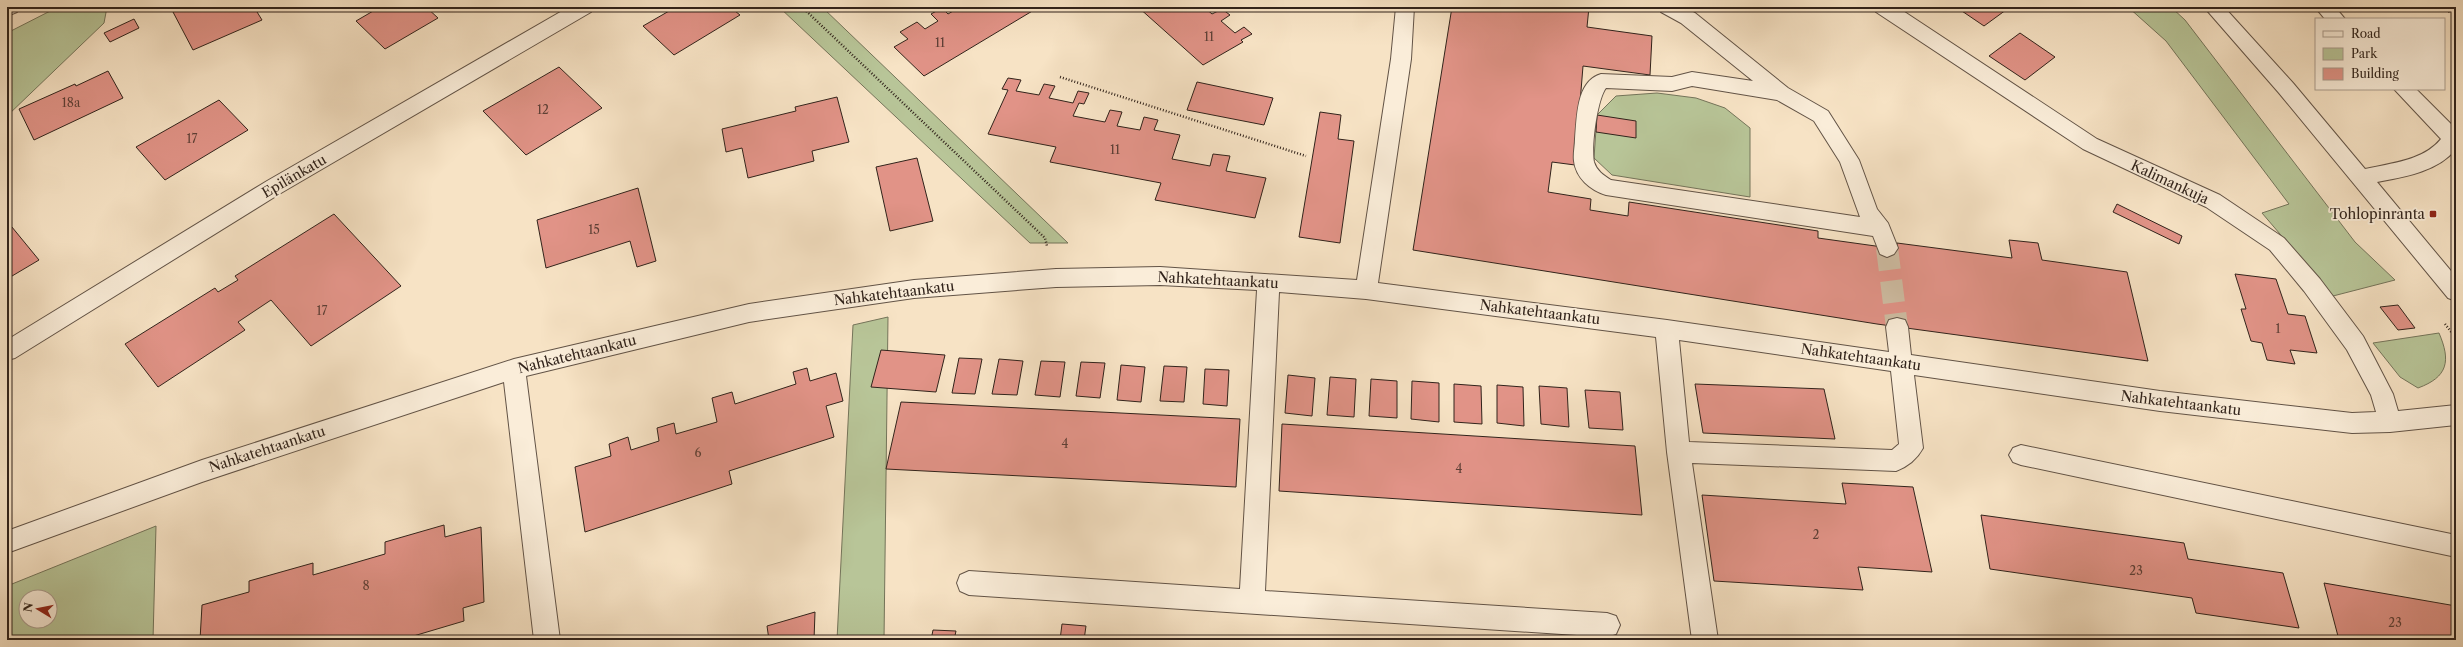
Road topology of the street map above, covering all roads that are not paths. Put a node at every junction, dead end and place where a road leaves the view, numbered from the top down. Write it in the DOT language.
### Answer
graph roads {
  1 [pos="10,7"];
  2 [pos="584,7"];
  3 [pos="1405,7"];
  4 [pos="1668,7"];
  5 [pos="1883,7"];
  6 [pos="2213,7"];
  7 [pos="2324,7"];
  8 [pos="7,9"];
  9 [pos="2335,18"];
  10 [pos="2405,90"];
  11 [pos="1781,93"];
  12 [pos="2361,178"];
  13 [pos="1881,228"];
  14 [pos="1887,248"];
  15 [pos="1268,282"];
  16 [pos="1366,290"];
  17 [pos="2456,292"];
  18 [pos="1897,327"];
  19 [pos="1667,329"];
  20 [pos="7,351"];
  21 [pos="1902,362"];
  22 [pos="514,369"];
  23 [pos="2456,415"];
  24 [pos="2390,422"];
  25 [pos="1679,452"];
  26 [pos="2021,455"];
  27 [pos="7,542"];
  28 [pos="2456,546"];
  29 [pos="969,583"];
  30 [pos="1252,602"];
  31 [pos="1607,626"];
  32 [pos="547,640"];
  33 [pos="1705,640"];
  1 -- 8 [label="street"];
  2 -- 20 [label="street, Epilänkatu"];
  3 -- 16 [label="street"];
  4 -- 11 [label="street"];
  5 -- 24 [label="street, Kalimankuja"];
  6 -- 12 [label="street"];
  7 -- 9 [label="street"];
  10 -- 12 [label="street"];
  11 -- 13 [label="street"];
  11 -- 13 [label="street"];
  12 -- 17 [label="street"];
  13 -- 14 [label="street"];
  15 -- 16 [label="street, Nahkatehtaankatu"];
  15 -- 22 [label="street, Nahkatehtaankatu"];
  15 -- 30 [label="street"];
  16 -- 19 [label="street, Nahkatehtaankatu"];
  18 -- 21 [label="street"];
  19 -- 21 [label="street, Nahkatehtaankatu"];
  19 -- 25 [label="street"];
  21 -- 24 [label="street, Nahkatehtaankatu"];
  21 -- 25 [label="street"];
  22 -- 27 [label="street, Nahkatehtaankatu"];
  22 -- 32 [label="street"];
  23 -- 24 [label="street, Nahkatehtaankatu"];
  25 -- 33 [label="street"];
  26 -- 28 [label="street"];
  29 -- 30 [label="street"];
  30 -- 31 [label="street"];
}
